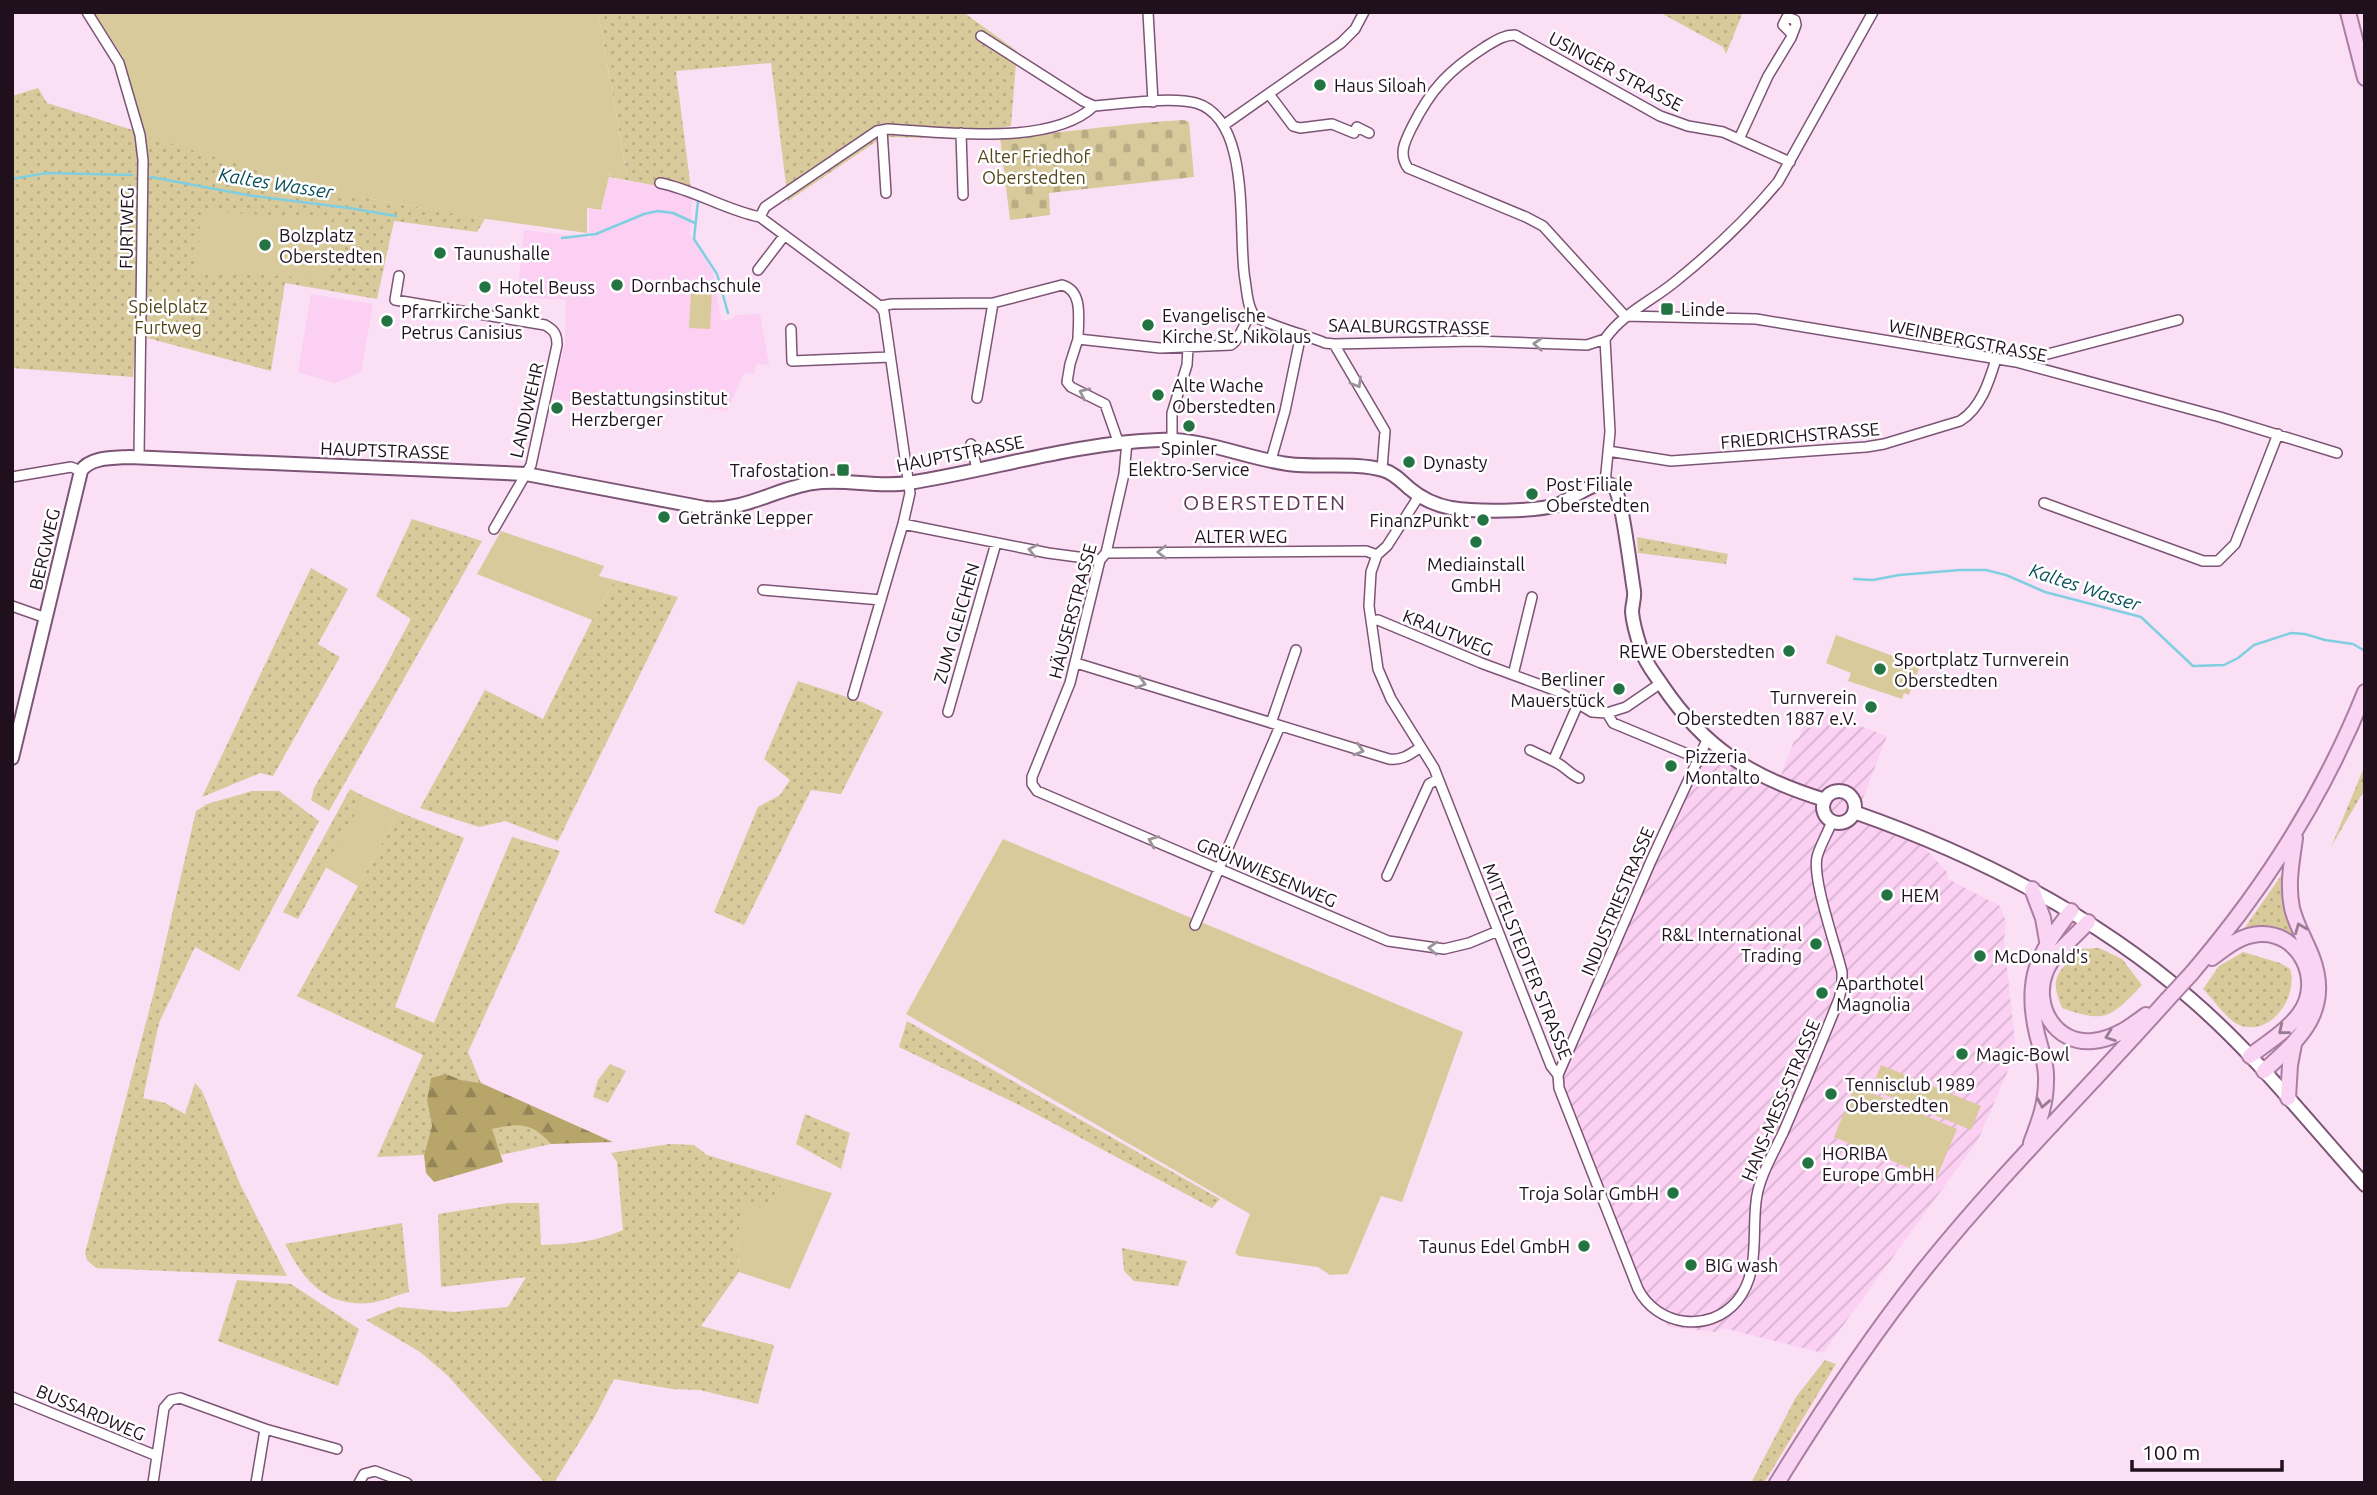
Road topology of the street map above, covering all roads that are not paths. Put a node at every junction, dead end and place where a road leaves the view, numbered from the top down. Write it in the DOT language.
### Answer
graph roads {
  1 [pos="87,12"];
  2 [pos="1148,12"];
  3 [pos="1364,12"];
  4 [pos="1873,12"];
  5 [pos="2348,12"];
  6 [pos="1792,34"];
  7 [pos="981,36"];
  8 [pos="2365,78"];
  9 [pos="1269,94"];
  10 [pos="1153,102"];
  11 [pos="1094,106"];
  12 [pos="1224,125"];
  13 [pos="882,130"];
  14 [pos="961,133"];
  15 [pos="1369,133"];
  16 [pos="1739,139"];
  17 [pos="1790,162"];
  18 [pos="660,183"];
  19 [pos="886,193"];
  20 [pos="963,195"];
  21 [pos="760,217"];
  22 [pos="784,236"];
  23 [pos="758,270"];
  24 [pos="399,276"];
  25 [pos="993,303"];
  26 [pos="880,306"];
  27 [pos="1252,313"];
  28 [pos="1625,316"];
  29 [pos="2178,320"];
  30 [pos="791,329"];
  31 [pos="1301,334"];
  32 [pos="1078,339"];
  33 [pos="1605,339"];
  34 [pos="1334,344"];
  35 [pos="1188,348"];
  36 [pos="890,357"];
  37 [pos="1996,359"];
  38 [pos="2016,362"];
  39 [pos="977,398"];
  40 [pos="2278,434"];
  41 [pos="1172,440"];
  42 [pos="1123,443"];
  43 [pos="971,444"];
  44 [pos="1608,451"];
  45 [pos="2337,453"];
  46 [pos="139,457"];
  47 [pos="1271,460"];
  48 [pos="977,469"];
  49 [pos="1382,470"];
  50 [pos="81,471"];
  51 [pos="526,474"];
  52 [pos="14,475"];
  53 [pos="909,483"];
  54 [pos="1605,483"];
  55 [pos="1419,496"];
  56 [pos="2044,503"];
  57 [pos="903,524"];
  58 [pos="494,529"];
  59 [pos="996,543"];
  60 [pos="1377,555"];
  61 [pos="1103,557"];
  62 [pos="763,590"];
  63 [pos="1531,597"];
  64 [pos="881,600"];
  65 [pos="12,606"];
  66 [pos="46,618"];
  67 [pos="1371,621"];
  68 [pos="1296,650"];
  69 [pos="1076,663"];
  70 [pos="1513,675"];
  71 [pos="1661,683"];
  72 [pos="2365,692"];
  73 [pos="853,695"];
  74 [pos="1578,704"];
  75 [pos="948,712"];
  76 [pos="1607,713"];
  77 [pos="1276,724"];
  78 [pos="1707,740"];
  79 [pos="1421,747"];
  80 [pos="1530,750"];
  81 [pos="13,754"];
  82 [pos="1697,758"];
  83 [pos="1553,761"];
  84 [pos="1579,778"];
  85 [pos="1438,779"];
  86 [pos="1032,784"];
  87 [pos="1825,800"];
  88 [pos="1854,812"];
  89 [pos="1832,821"];
  90 [pos="2296,830"];
  91 [pos="1219,869"];
  92 [pos="1387,876"];
  93 [pos="2032,889"];
  94 [pos="2071,911"];
  95 [pos="2088,922"];
  96 [pos="1195,925"];
  97 [pos="1498,931"];
  98 [pos="2047,941"];
  99 [pos="2191,974"];
  100 [pos="2167,1000"];
  101 [pos="2294,1044"];
  102 [pos="2250,1056"];
  103 [pos="2264,1070"];
  104 [pos="1558,1075"];
  105 [pos="2288,1098"];
  106 [pos="2028,1150"];
  107 [pos="2365,1185"];
  108 [pos="1651,1309"];
  109 [pos="12,1397"];
  110 [pos="265,1429"];
  111 [pos="337,1448"];
  112 [pos="157,1456"];
  113 [pos="153,1483"];
  114 [pos="256,1483"];
  115 [pos="359,1483"];
  116 [pos="407,1483"];
  117 [pos="1777,1483"];
  1 -- 46 [label="street, FURTWEG"];
  2 -- 10 [label="street"];
  3 -- 9 [label="street"];
  4 -- 17 [label="street"];
  5 -- 8 [label="main road"];
  6 -- 16 [label="street"];
  7 -- 11 [label="street"];
  9 -- 12 [label="street"];
  9 -- 15 [label="street"];
  10 -- 11 [label="street"];
  10 -- 12 [label="street"];
  11 -- 14 [label="street"];
  12 -- 27 [label="street"];
  13 -- 14 [label="street"];
  13 -- 19 [label="street"];
  13 -- 21 [label="street"];
  14 -- 20 [label="street"];
  16 -- 17 [label="street, USINGER STRASSE"];
  16 -- 28 [label="street, USINGER STRASSE"];
  17 -- 28 [label="street"];
  18 -- 21 [label="street"];
  21 -- 22 [label="street"];
  22 -- 23 [label="street"];
  22 -- 26 [label="street"];
  24 -- 51 [label="street, LANDWEHR"];
  25 -- 26 [label="street"];
  25 -- 32 [label="street"];
  25 -- 39 [label="street"];
  26 -- 36 [label="street"];
  27 -- 31 [label="street, SAALBURGSTRASSE"];
  27 -- 35 [label="street"];
  28 -- 33 [label="street"];
  28 -- 37 [label="street, WEINBERGSTRASSE"];
  29 -- 38 [label="street"];
  30 -- 36 [label="street"];
  31 -- 34 [label="street, SAALBURGSTRASSE"];
  31 -- 47 [label="street"];
  32 -- 35 [label="street"];
  42 -- 32 [label="street, one-way"];
  33 -- 34 [label="street, SAALBURGSTRASSE, one-way"];
  33 -- 44 [label="street"];
  34 -- 49 [label="street, one-way"];
  35 -- 41 [label="street"];
  36 -- 53 [label="street"];
  37 -- 38 [label="street, WEINBERGSTRASSE"];
  37 -- 44 [label="street, FRIEDRICHSTRASSE"];
  38 -- 40 [label="street, WEINBERGSTRASSE"];
  40 -- 45 [label="street, WEINBERGSTRASSE"];
  40 -- 56 [label="street"];
  41 -- 42 [label="street, HAUPTSTRASSE"];
  41 -- 47 [label="street, HAUPTSTRASSE"];
  42 -- 48 [label="street, HAUPTSTRASSE"];
  42 -- 61 [label="street, HÄUSERSTRASSE"];
  43 -- 48 [label="street"];
  44 -- 54 [label="street"];
  46 -- 50 [label="street, HAUPTSTRASSE"];
  46 -- 51 [label="street, HAUPTSTRASSE"];
  47 -- 49 [label="street, HAUPTSTRASSE"];
  48 -- 53 [label="street, HAUPTSTRASSE"];
  49 -- 55 [label="street, HAUPTSTRASSE"];
  50 -- 52 [label="street, HAUPTSTRASSE"];
  50 -- 66 [label="street, BERGWEG"];
  51 -- 53 [label="street, HAUPTSTRASSE"];
  51 -- 58 [label="street"];
  53 -- 57 [label="street"];
  54 -- 55 [label="street, HAUPTSTRASSE"];
  54 -- 71 [label="street"];
  55 -- 60 [label="street, MITTELSTEDTER STRASSE"];
  57 -- 59 [label="street, ALTER WEG"];
  57 -- 64 [label="street"];
  61 -- 59 [label="street, ALTER WEG, one-way"];
  59 -- 75 [label="street, ZUM GLEICHEN"];
  60 -- 61 [label="street, ALTER WEG, one-way"];
  60 -- 67 [label="street, MITTELSTEDTER STRASSE"];
  61 -- 69 [label="street, HÄUSERSTRASSE"];
  62 -- 64 [label="street"];
  63 -- 70 [label="street, KRAUTWEG"];
  64 -- 73 [label="street"];
  65 -- 66 [label="street"];
  66 -- 81 [label="street, BERGWEG"];
  67 -- 70 [label="street, KRAUTWEG"];
  67 -- 79 [label="street, MITTELSTEDTER STRASSE"];
  68 -- 77 [label="street"];
  69 -- 77 [label="street, one-way"];
  69 -- 86 [label="street, HÄUSERSTRASSE"];
  70 -- 74 [label="street, KRAUTWEG"];
  71 -- 76 [label="street"];
  71 -- 78 [label="street"];
  72 -- 90 [label="main road"];
  74 -- 76 [label="street, KRAUTWEG"];
  74 -- 83 [label="street"];
  76 -- 82 [label="street, KRAUTWEG"];
  77 -- 79 [label="street, one-way"];
  77 -- 91 [label="street"];
  78 -- 82 [label="street, INDUSTRIESTRASSE"];
  78 -- 87 [label="street"];
  79 -- 85 [label="street, MITTELSTEDTER STRASSE"];
  80 -- 83 [label="street"];
  82 -- 104 [label="street, INDUSTRIESTRASSE"];
  83 -- 84 [label="street"];
  85 -- 92 [label="street"];
  85 -- 97 [label="street, MITTELSTEDTER STRASSE"];
  91 -- 86 [label="street, GRÜNWIESENWEG, one-way"];
  87 -- 88 [label="street"];
  87 -- 89 [label="street"];
  88 -- 89 [label="street"];
  88 -- 93 [label="street"];
  89 -- 108 [label="street, HANS-MESS-STRASSE"];
  90 -- 99 [label="main road"];
  101 -- 90 [label="main road, one-way"];
  91 -- 96 [label="street"];
  97 -- 91 [label="street, GRÜNWIESENWEG, one-way"];
  93 -- 94 [label="street"];
  93 -- 98 [label="main road"];
  94 -- 95 [label="street"];
  94 -- 98 [label="main road"];
  100 -- 95 [label="main road, one-way"];
  95 -- 102 [label="street"];
  97 -- 104 [label="street, MITTELSTEDTER STRASSE"];
  98 -- 106 [label="main road, one-way"];
  99 -- 100 [label="main road, bridge"];
  99 -- 102 [label="main road, one-way"];
  100 -- 106 [label="main road"];
  101 -- 103 [label="main road"];
  101 -- 105 [label="main road"];
  102 -- 103 [label="street"];
  103 -- 105 [label="street"];
  104 -- 108 [label="street, MITTELSTEDTER STRASSE"];
  105 -- 107 [label="street"];
  106 -- 117 [label="main road"];
  109 -- 112 [label="street, BUSSARDWEG"];
  110 -- 111 [label="street"];
  110 -- 112 [label="street"];
  110 -- 114 [label="street"];
  112 -- 113 [label="street"];
  115 -- 116 [label="street"];
}
